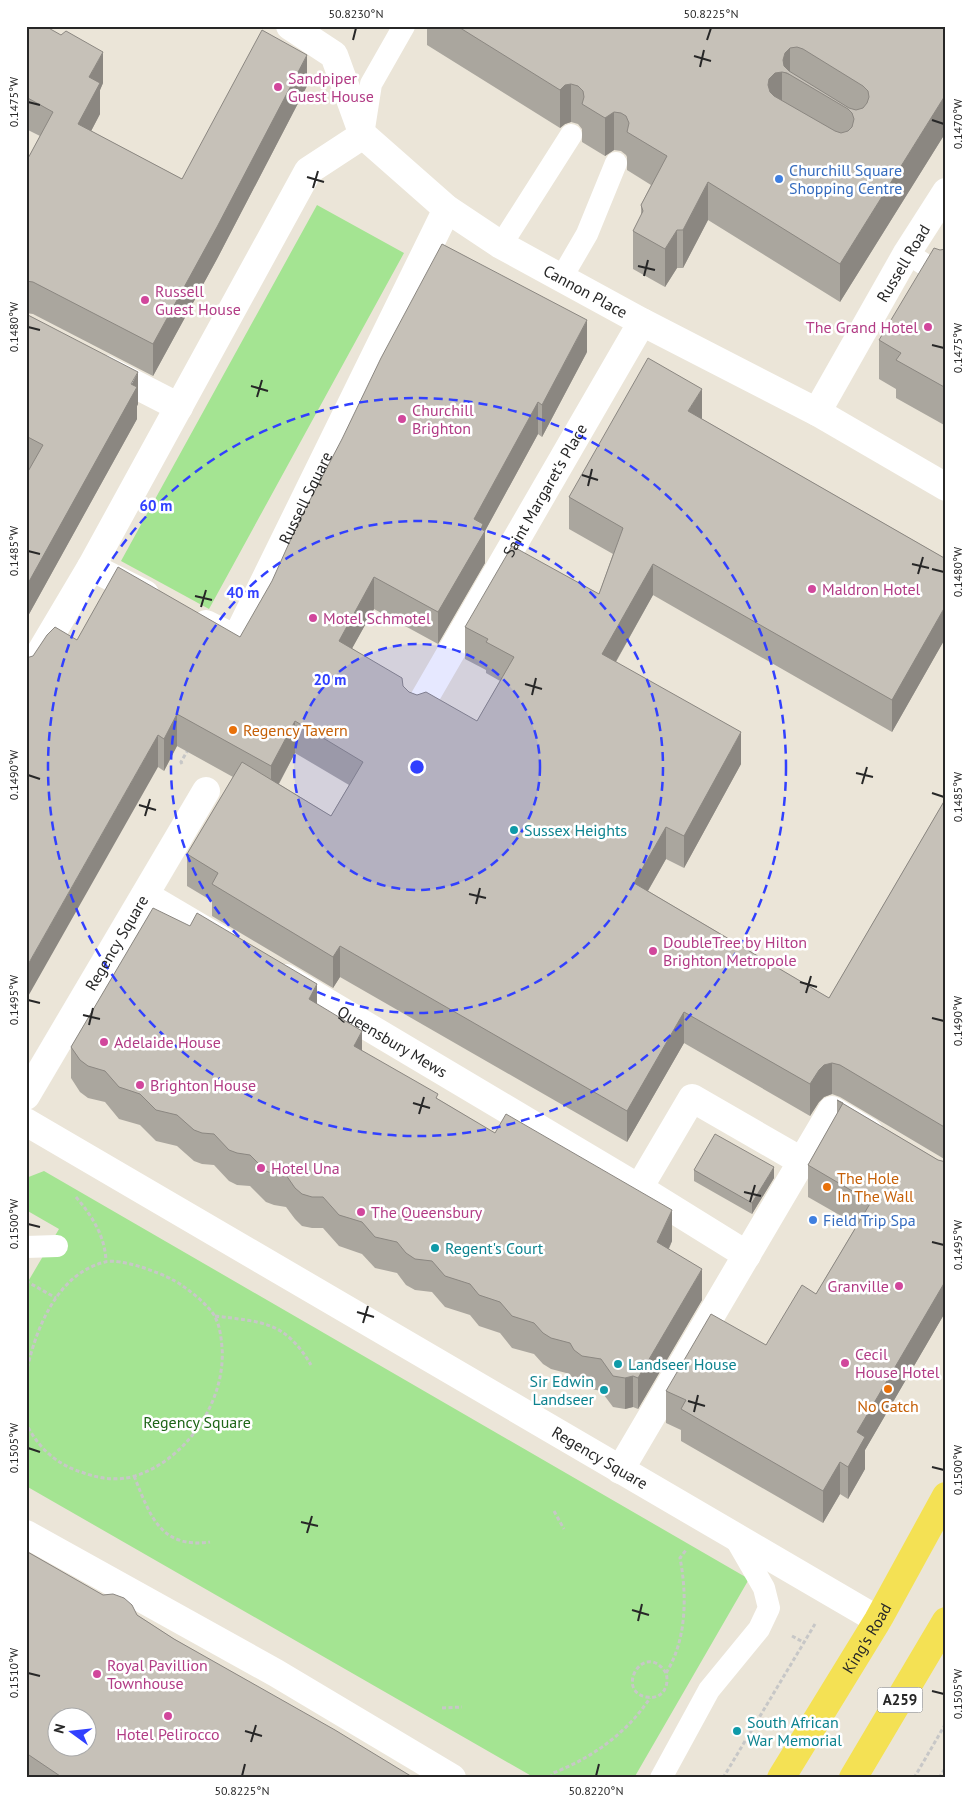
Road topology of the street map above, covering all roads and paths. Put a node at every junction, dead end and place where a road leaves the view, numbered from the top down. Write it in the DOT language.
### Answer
graph roads {
  1 [pos="290,26"];
  2 [pos="404,26"];
  3 [pos="571,135"];
  4 [pos="363,136"];
  5 [pos="616,163"];
  6 [pos="946,192"];
  7 [pos="446,209"];
  8 [pos="501,245"];
  9 [pos="906,253"];
  10 [pos="941,275"];
  11 [pos="562,277"];
  12 [pos="642,322"];
  13 [pos="86,358"];
  14 [pos="180,407"];
  15 [pos="817,412"];
  16 [pos="946,487"];
  17 [pos="90,567"];
  18 [pos="35,661"];
  19 [pos="417,711"];
  20 [pos="190,745"];
  21 [pos="206,791"];
  22 [pos="144,895"];
  23 [pos="26,1096"];
  24 [pos="26,1122"];
  25 [pos="889,1144"];
  26 [pos="803,1162"];
  27 [pos="639,1188"];
  28 [pos="76,1197"];
  29 [pos="58,1246"];
  30 [pos="26,1247"];
  31 [pos="747,1255"];
  32 [pos="106,1261"];
  33 [pos="28,1282"];
  34 [pos="56,1298"];
  35 [pos="215,1316"];
  36 [pos="311,1365"];
  37 [pos="26,1374"];
  38 [pos="26,1423"];
  39 [pos="620,1470"];
  40 [pos="134,1476"];
  41 [pos="946,1496"];
  42 [pos="554,1511"];
  43 [pos="26,1528"];
  44 [pos="564,1529"];
  45 [pos="26,1534"];
  46 [pos="734,1536"];
  47 [pos="210,1542"];
  48 [pos="687,1549"];
  49 [pos="58,1552"];
  50 [pos="836,1596"];
  51 [pos="878,1620"];
  52 [pos="946,1621"];
  53 [pos="666,1673"];
  54 [pos="650,1698"];
  55 [pos="462,1707"];
  56 [pos="442,1708"];
  57 [pos="946,1723"];
  58 [pos="946,1767"];
  59 [pos="452,1778"];
  60 [pos="550,1778"];
  61 [pos="661,1778"];
  62 [pos="724,1778"];
  63 [pos="781,1778"];
  64 [pos="853,1778"];
  65 [pos="914,1778"];
  66 [pos="939,1778"];
  1 -- 4 [label="street, Cannon Place"];
  2 -- 4 [label="lane"];
  3 -- 8 [label="lane"];
  4 -- 7 [label="street, Cannon Place"];
  4 -- 14 [label="street"];
  5 -- 11 [label="lane"];
  6 -- 9 [label="street, Russell Road"];
  7 -- 8 [label="street, Cannon Place"];
  7 -- 17 [label="street, Russell Square"];
  8 -- 11 [label="street, Cannon Place"];
  9 -- 10 [label="lane"];
  9 -- 15 [label="street, Russell Road"];
  11 -- 12 [label="street, Cannon Place"];
  12 -- 15 [label="street, Cannon Place"];
  12 -- 19 [label="street, Saint Margaret's Place"];
  13 -- 14 [label="street"];
  14 -- 17 [label="street"];
  15 -- 16 [label="street, Cannon Place"];
  17 -- 18 [label="street"];
  20 -- 21 [label="path"];
  21 -- 22 [label="street, Regency Square"];
  22 -- 23 [label="street, Regency Square"];
  22 -- 27 [label="street, Queensbury Mews"];
  24 -- 39 [label="street, Regency Square"];
  25 -- 26 [label="street"];
  26 -- 27 [label="street"];
  26 -- 31 [label="street"];
  27 -- 31 [label="street, Queensbury Mews"];
  28 -- 32 [label="path"];
  29 -- 30 [label="lane"];
  31 -- 39 [label="street"];
  32 -- 34 [label="path"];
  32 -- 35 [label="path"];
  33 -- 34 [label="path"];
  34 -- 37 [label="path"];
  35 -- 36 [label="path"];
  35 -- 40 [label="path"];
  38 -- 40 [label="path"];
  39 -- 46 [label="street, Regency Square"];
  40 -- 47 [label="path"];
  41 -- 51 [label="main road, King's Road"];
  42 -- 44 [label="path"];
  43 -- 49 [label="lane"];
  45 -- 49 [label="street"];
  46 -- 50 [label="street, Regency Square"];
  46 -- 61 [label="lane, Regency Square"];
  48 -- 53 [label="path"];
  49 -- 59 [label="street"];
  50 -- 51 [label="street, Regency Square"];
  50 -- 62 [label="path"];
  51 -- 63 [label="main road, King's Road"];
  52 -- 64 [label="main road, A259"];
  53 -- 54 [label="path"];
  53 -- 54 [label="path"];
  54 -- 60 [label="path"];
  55 -- 56 [label="path"];
  57 -- 65 [label="path"];
  58 -- 66 [label="path"];
}
